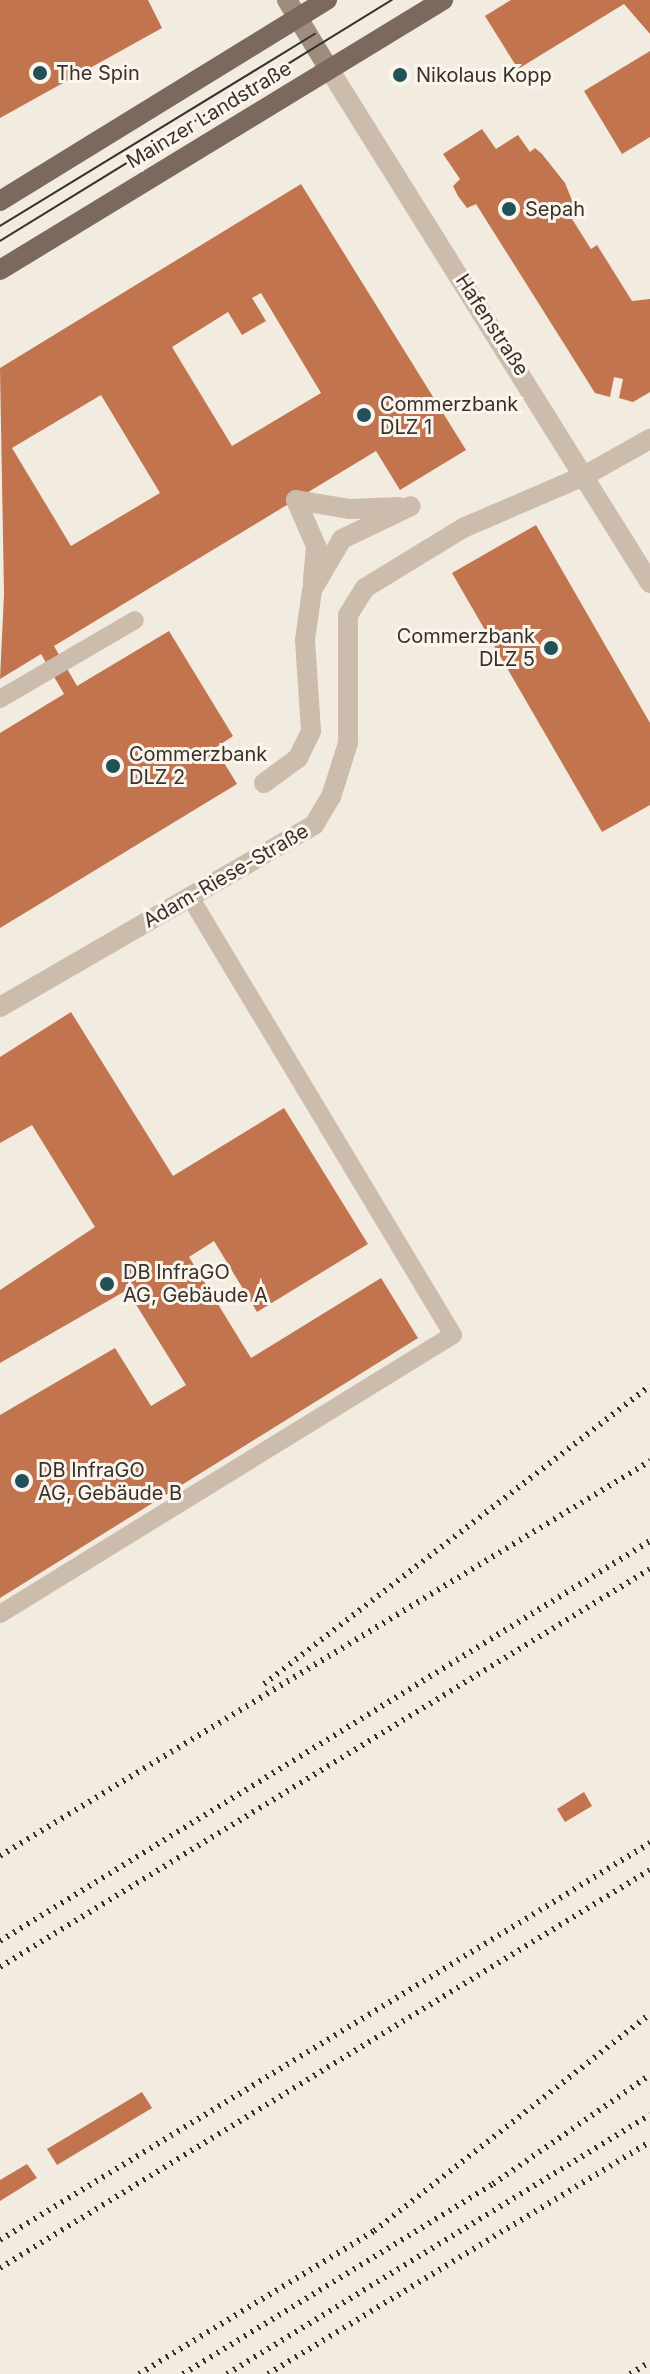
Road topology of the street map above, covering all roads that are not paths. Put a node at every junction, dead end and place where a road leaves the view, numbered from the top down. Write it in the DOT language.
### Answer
graph roads {
  1 [pos="287,0"];
  2 [pos="327,0"];
  3 [pos="443,0"];
  4 [pos="298,18"];
  5 [pos="329,69"];
  6 [pos="0,201"];
  7 [pos="0,270"];
  8 [pos="650,439"];
  9 [pos="584,476"];
  10 [pos="650,583"];
  11 [pos="312,590"];
  12 [pos="135,620"];
  13 [pos="0,699"];
  14 [pos="264,783"];
  15 [pos="190,897"];
  16 [pos="0,1007"];
  17 [pos="0,1614"];
  1 -- 4 [label="main road"];
  2 -- 4 [label="main road, Mainzer Landstraße"];
  3 -- 5 [label="main road, Mainzer Landstraße"];
  4 -- 5 [label="main road"];
  4 -- 6 [label="main road, Mainzer Landstraße"];
  5 -- 7 [label="main road, Mainzer Landstraße"];
  5 -- 9 [label="street, Hafenstraße"];
  8 -- 9 [label="street, Adam-Riese-Straße"];
  9 -- 10 [label="street, Hafenstraße"];
  9 -- 15 [label="street, Adam-Riese-Straße"];
  11 -- 11 [label="street"];
  11 -- 14 [label="street"];
  12 -- 13 [label="lane"];
  15 -- 16 [label="street, Adam-Riese-Straße"];
  15 -- 17 [label="lane"];
}
